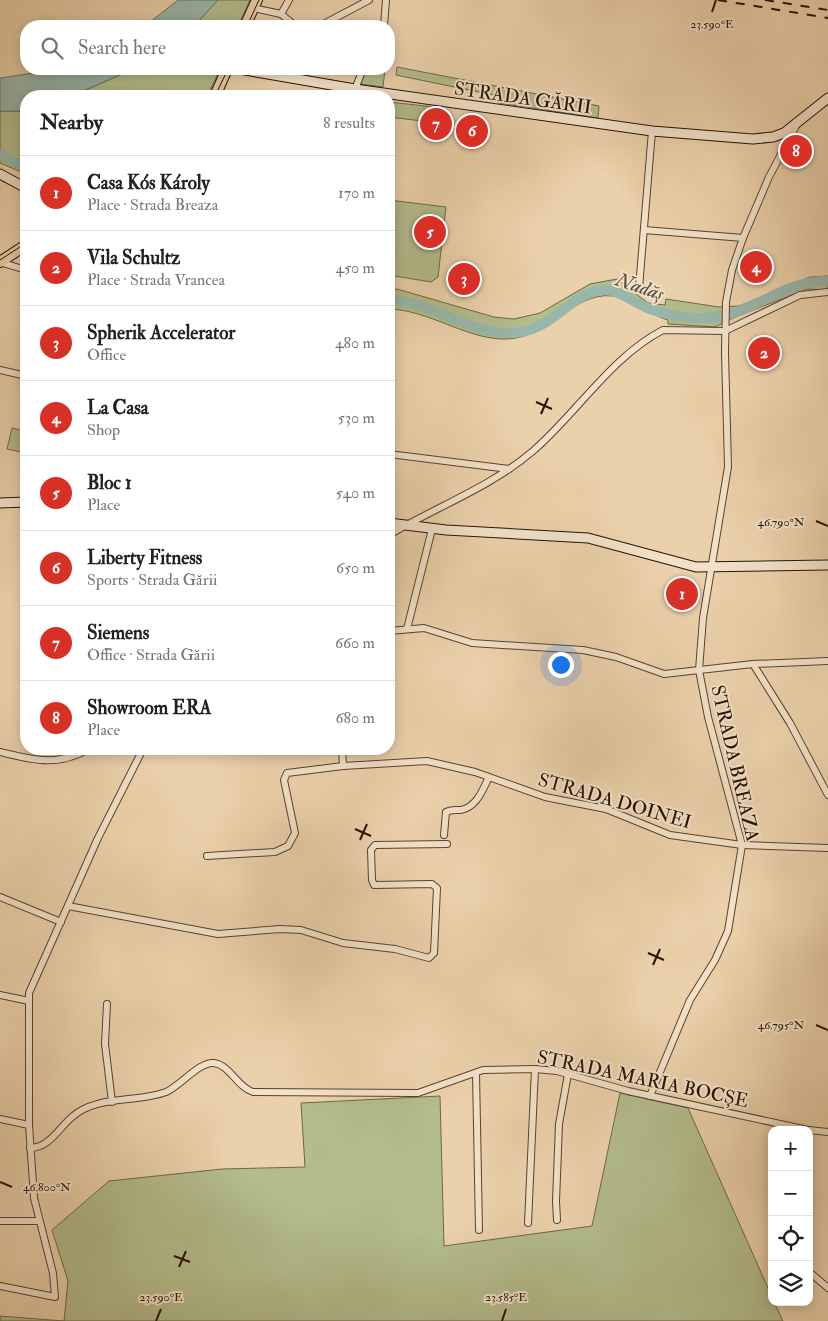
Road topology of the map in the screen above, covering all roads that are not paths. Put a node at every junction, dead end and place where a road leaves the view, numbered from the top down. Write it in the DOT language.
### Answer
graph roads {
  1 [pos="289,0"];
  2 [pos="369,0"];
  3 [pos="386,0"];
  4 [pos="255,4"];
  5 [pos="281,14"];
  6 [pos="248,20"];
  7 [pos="288,20"];
  8 [pos="331,20"];
  9 [pos="384,20"];
  10 [pos="225,75"];
  11 [pos="274,75"];
  12 [pos="361,75"];
  13 [pos="355,89"];
  14 [pos="218,90"];
  15 [pos="362,90"];
  16 [pos="395,95"];
  17 [pos="828,98"];
  18 [pos="800,121"];
  19 [pos="652,131"];
  20 [pos="0,174"];
  21 [pos="20,185"];
  22 [pos="644,230"];
  23 [pos="743,238"];
  24 [pos="20,250"];
  25 [pos="0,262"];
  26 [pos="20,268"];
  27 [pos="639,288"];
  28 [pos="828,292"];
  29 [pos="725,328"];
  30 [pos="0,370"];
  31 [pos="20,375"];
  32 [pos="395,455"];
  33 [pos="509,469"];
  34 [pos="20,502"];
  35 [pos="0,503"];
  36 [pos="403,524"];
  37 [pos="432,528"];
  38 [pos="828,565"];
  39 [pos="711,568"];
  40 [pos="407,629"];
  41 [pos="395,630"];
  42 [pos="828,661"];
  43 [pos="752,664"];
  44 [pos="699,670"];
  45 [pos="0,752"];
  46 [pos="73,755"];
  47 [pos="139,755"];
  48 [pos="342,755"];
  49 [pos="343,766"];
  50 [pos="489,777"];
  51 [pos="828,795"];
  52 [pos="444,835"];
  53 [pos="446,844"];
  54 [pos="742,845"];
  55 [pos="828,848"];
  56 [pos="207,856"];
  57 [pos="0,897"];
  58 [pos="68,906"];
  59 [pos="61,922"];
  60 [pos="0,995"];
  61 [pos="29,1001"];
  62 [pos="107,1004"];
  63 [pos="535,1069"];
  64 [pos="476,1073"];
  65 [pos="568,1074"];
  66 [pos="650,1096"];
  67 [pos="112,1102"];
  68 [pos="0,1119"];
  69 [pos="29,1125"];
  70 [pos="790,1126"];
  71 [pos="813,1130"];
  72 [pos="828,1132"];
  73 [pos="30,1148"];
  74 [pos="557,1220"];
  75 [pos="0,1221"];
  76 [pos="38,1221"];
  77 [pos="528,1223"];
  78 [pos="479,1230"];
  79 [pos="813,1275"];
  80 [pos="0,1286"];
  81 [pos="828,1288"];
  1 -- 5 [label="street"];
  2 -- 8 [label="street"];
  3 -- 9 [label="street"];
  4 -- 5 [label="street"];
  4 -- 6 [label="main road"];
  5 -- 7 [label="street"];
  10 -- 14 [label="main road"];
  11 -- 13 [label="street, STRADA GĂRII"];
  12 -- 13 [label="street"];
  13 -- 15 [label="street, STRADA GĂRII"];
  16 -- 19 [label="street, STRADA GĂRII"];
  17 -- 18 [label="street, STRADA GĂRII"];
  18 -- 19 [label="street, STRADA GĂRII"];
  18 -- 23 [label="street, STRADA BREAZA"];
  19 -- 22 [label="street"];
  20 -- 21 [label="street"];
  22 -- 23 [label="street"];
  22 -- 27 [label="street"];
  23 -- 29 [label="street, STRADA BREAZA"];
  24 -- 25 [label="main road"];
  25 -- 26 [label="street"];
  28 -- 29 [label="street"];
  29 -- 33 [label="street"];
  29 -- 39 [label="street, STRADA BREAZA"];
  30 -- 31 [label="street"];
  32 -- 33 [label="street"];
  33 -- 36 [label="street"];
  34 -- 35 [label="street"];
  36 -- 37 [label="street"];
  37 -- 39 [label="street"];
  37 -- 40 [label="street"];
  38 -- 39 [label="street"];
  39 -- 44 [label="street, STRADA BREAZA"];
  40 -- 41 [label="street"];
  40 -- 44 [label="street"];
  42 -- 43 [label="street"];
  43 -- 44 [label="street"];
  43 -- 51 [label="street"];
  44 -- 54 [label="street, STRADA BREAZA"];
  45 -- 46 [label="street"];
  47 -- 58 [label="street"];
  48 -- 49 [label="street"];
  49 -- 50 [label="street, STRADA DOINEI"];
  49 -- 56 [label="street, STRADA DOINEI"];
  50 -- 52 [label="street"];
  50 -- 54 [label="street, STRADA DOINEI"];
  53 -- 58 [label="street"];
  54 -- 55 [label="street, STRADA DOINEI"];
  54 -- 66 [label="street, STRADA BREAZA"];
  57 -- 59 [label="street"];
  58 -- 59 [label="street"];
  59 -- 61 [label="street"];
  60 -- 61 [label="street"];
  61 -- 69 [label="street"];
  62 -- 67 [label="street"];
  63 -- 64 [label="street, STRADA MARIA BOCȘE"];
  63 -- 65 [label="street, STRADA MARIA BOCȘE"];
  63 -- 77 [label="street"];
  64 -- 67 [label="street, STRADA MARIA BOCȘE"];
  64 -- 78 [label="street"];
  65 -- 66 [label="street, STRADA MARIA BOCȘE"];
  65 -- 74 [label="street"];
  66 -- 70 [label="street, STRADA MARIA BOCȘE"];
  67 -- 73 [label="street, STRADA MARIA BOCȘE"];
  68 -- 69 [label="street"];
  69 -- 73 [label="street"];
  71 -- 72 [label="street, STRADA MARIA BOCȘE"];
  73 -- 76 [label="street"];
  75 -- 76 [label="street"];
  76 -- 80 [label="street"];
  79 -- 81 [label="street"];
}
